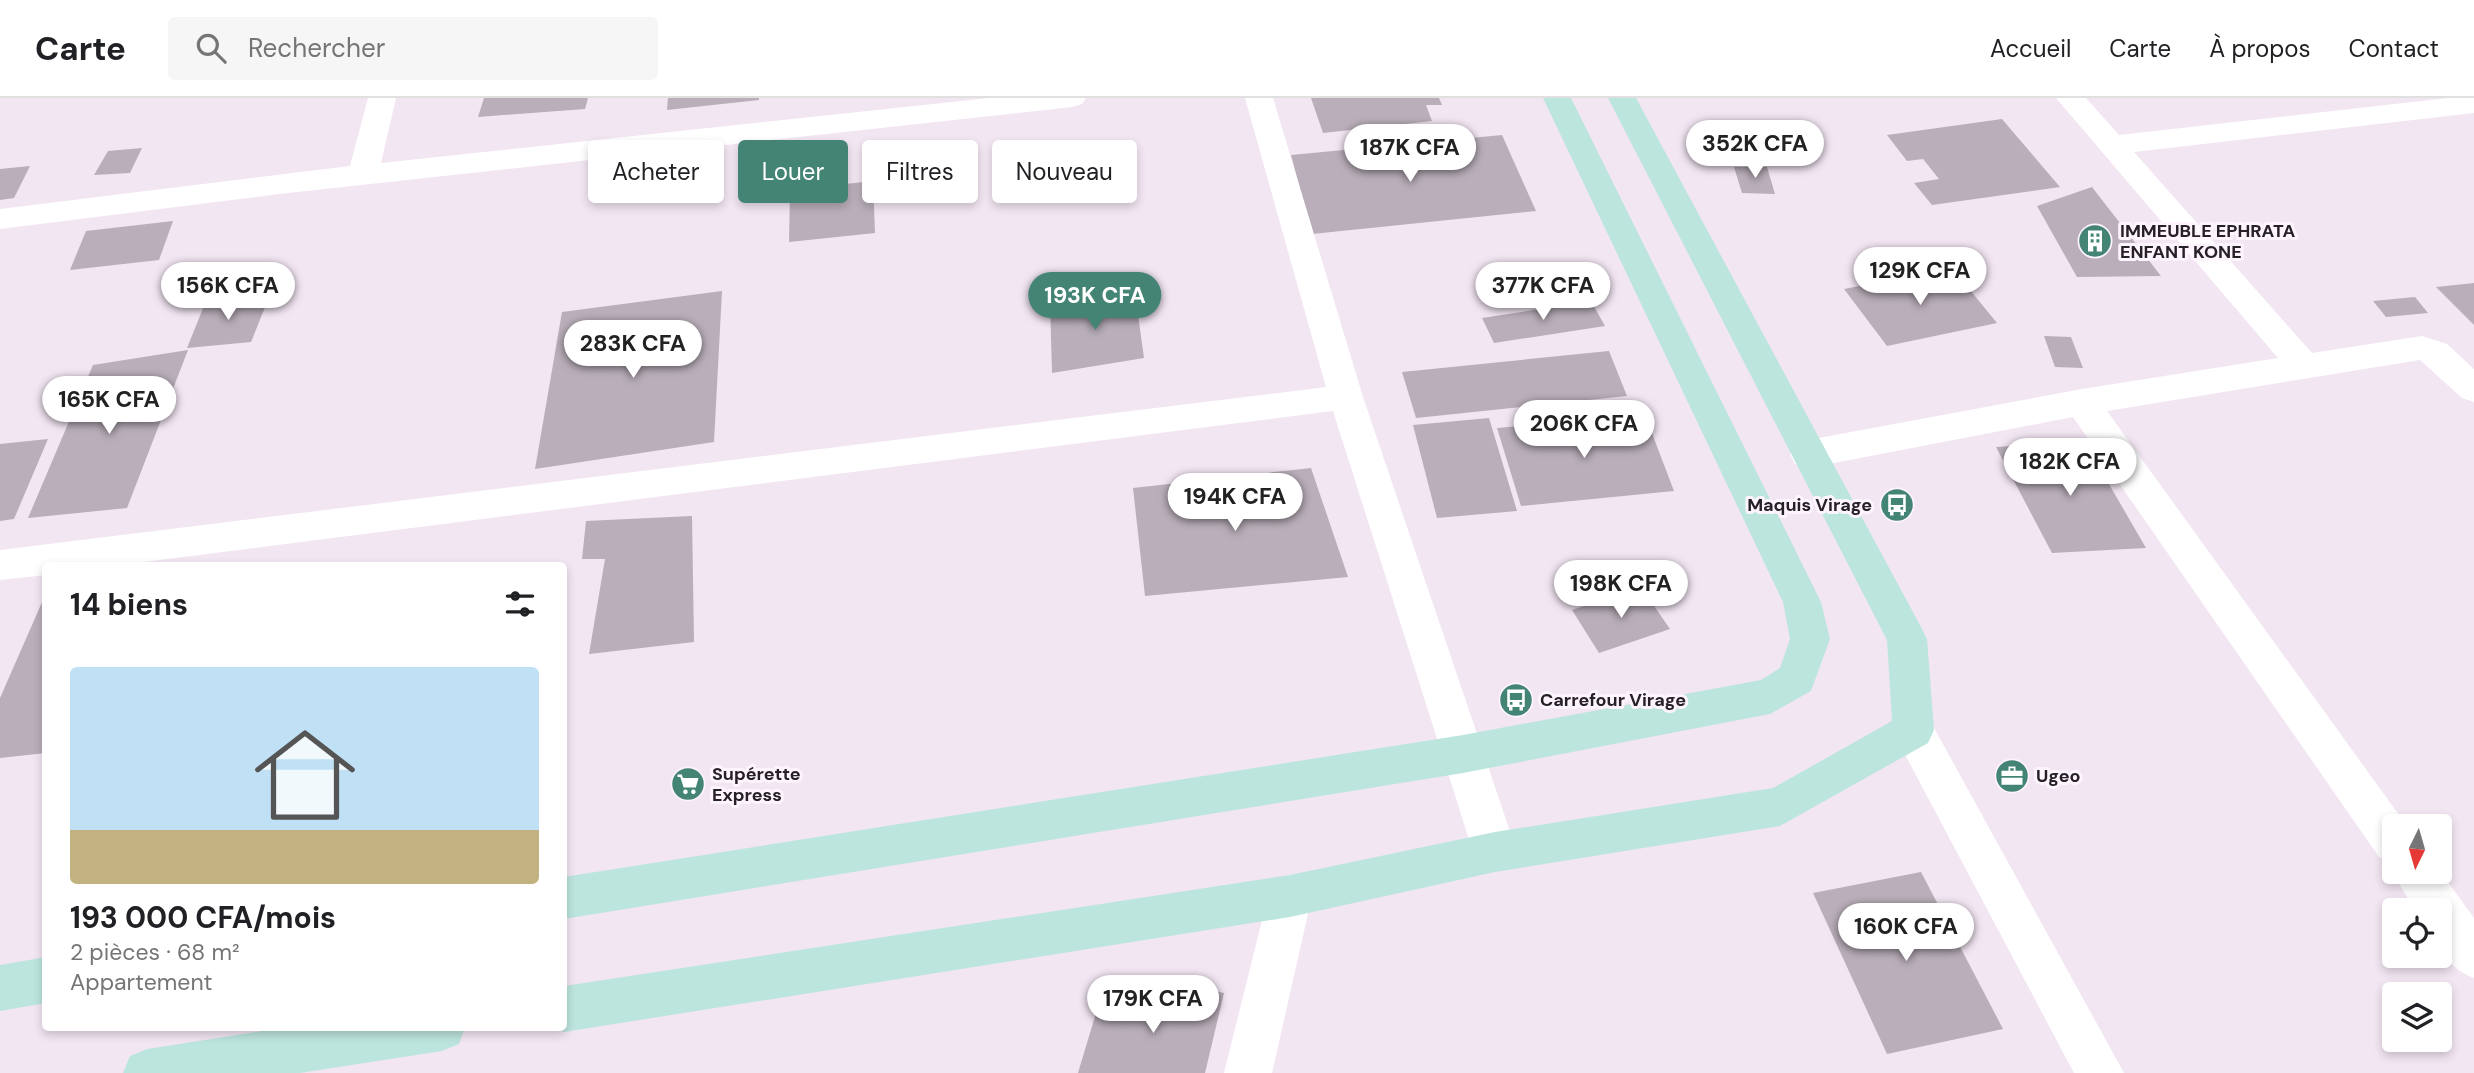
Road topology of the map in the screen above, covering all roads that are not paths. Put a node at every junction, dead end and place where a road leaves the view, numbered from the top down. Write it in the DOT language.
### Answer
graph roads {
  1 [pos="382,98"];
  2 [pos="1072,98"];
  3 [pos="1259,98"];
  4 [pos="1557,98"];
  5 [pos="1622,98"];
  6 [pos="2070,98"];
  7 [pos="2474,104"];
  8 [pos="2112,145"];
  9 [pos="363,174"];
  10 [pos="0,219"];
  11 [pos="2305,367"];
  12 [pos="2474,389"];
  13 [pos="1346,397"];
  14 [pos="2082,402"];
  15 [pos="1808,454"];
  16 [pos="0,565"];
  17 [pos="1913,730"];
  18 [pos="1462,754"];
  19 [pos="2382,826"];
  20 [pos="1495,852"];
  21 [pos="2423,884"];
  22 [pos="1290,896"];
  23 [pos="567,898"];
  24 [pos="2474,956"];
  25 [pos="42,982"];
  26 [pos="0,989"];
  27 [pos="567,1009"];
  28 [pos="416,1031"];
  29 [pos="147,1073"];
  30 [pos="1248,1073"];
  31 [pos="2100,1073"];
  1 -- 9 [label="street"];
  2 -- 9 [label="street"];
  3 -- 13 [label="street"];
  4 -- 18 [label="main road"];
  5 -- 15 [label="main road"];
  6 -- 8 [label="street"];
  7 -- 8 [label="street"];
  8 -- 11 [label="street"];
  9 -- 10 [label="street"];
  11 -- 12 [label="street"];
  11 -- 14 [label="street"];
  13 -- 16 [label="street"];
  13 -- 18 [label="street"];
  14 -- 15 [label="street"];
  14 -- 19 [label="street"];
  15 -- 17 [label="main road"];
  17 -- 20 [label="main road"];
  17 -- 31 [label="street"];
  18 -- 20 [label="street"];
  18 -- 23 [label="main road"];
  20 -- 22 [label="main road"];
  21 -- 24 [label="street"];
  22 -- 27 [label="main road"];
  22 -- 30 [label="street"];
  25 -- 26 [label="main road"];
  28 -- 29 [label="main road"];
}
